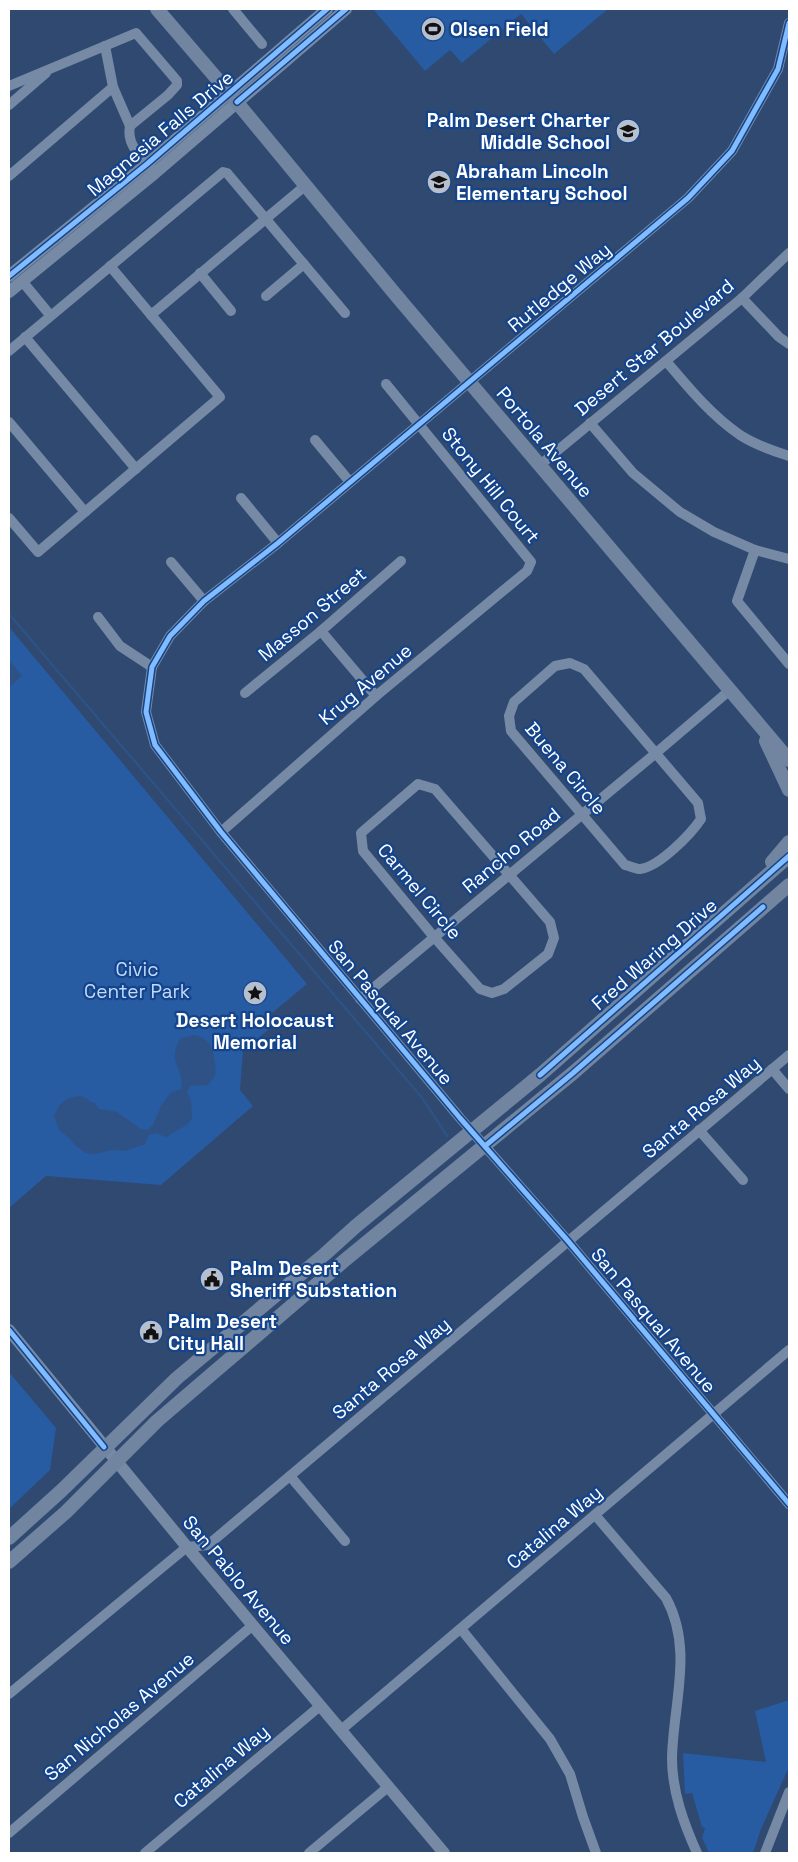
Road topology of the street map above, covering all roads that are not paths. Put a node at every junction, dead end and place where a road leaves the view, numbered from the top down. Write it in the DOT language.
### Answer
graph roads {
  1 [pos="157,9"];
  2 [pos="233,9"];
  3 [pos="327,9"];
  4 [pos="346,9"];
  5 [pos="789,23"];
  6 [pos="262,44"];
  7 [pos="105,46"];
  8 [pos="56,66"];
  9 [pos="9,86"];
  10 [pos="113,87"];
  11 [pos="233,98"];
  12 [pos="9,105"];
  13 [pos="130,126"];
  14 [pos="151,168"];
  15 [pos="9,176"];
  16 [pos="306,185"];
  17 [pos="265,218"];
  18 [pos="789,253"];
  19 [pos="304,264"];
  20 [pos="110,266"];
  21 [pos="200,273"];
  22 [pos="9,276"];
  23 [pos="22,281"];
  24 [pos="9,292"];
  25 [pos="266,296"];
  26 [pos="742,298"];
  27 [pos="231,311"];
  28 [pos="345,314"];
  29 [pos="50,315"];
  30 [pos="151,315"];
  31 [pos="25,337"];
  32 [pos="789,344"];
  33 [pos="9,351"];
  34 [pos="666,361"];
  35 [pos="469,381"];
  36 [pos="386,384"];
  37 [pos="9,422"];
  38 [pos="590,423"];
  39 [pos="419,424"];
  40 [pos="315,440"];
  41 [pos="789,456"];
  42 [pos="540,465"];
  43 [pos="136,469"];
  44 [pos="350,482"];
  45 [pos="241,498"];
  46 [pos="86,512"];
  47 [pos="9,518"];
  48 [pos="291,531"];
  49 [pos="278,543"];
  50 [pos="755,550"];
  51 [pos="789,559"];
  52 [pos="401,561"];
  53 [pos="171,562"];
  54 [pos="531,562"];
  55 [pos="204,601"];
  56 [pos="98,617"];
  57 [pos="321,631"];
  58 [pos="789,664"];
  59 [pos="152,667"];
  60 [pos="730,690"];
  61 [pos="245,693"];
  62 [pos="376,696"];
  63 [pos="757,722"];
  64 [pos="656,753"];
  65 [pos="789,760"];
  66 [pos="789,790"];
  67 [pos="582,814"];
  68 [pos="221,832"];
  69 [pos="789,842"];
  70 [pos="789,856"];
  71 [pos="509,875"];
  72 [pos="789,885"];
  73 [pos="741,897"];
  74 [pos="434,937"];
  75 [pos="360,999"];
  76 [pos="789,1055"];
  77 [pos="772,1069"];
  78 [pos="789,1089"];
  79 [pos="471,1130"];
  80 [pos="700,1130"];
  81 [pos="485,1146"];
  82 [pos="743,1180"];
  83 [pos="568,1241"];
  84 [pos="9,1330"];
  85 [pos="789,1350"];
  86 [pos="713,1414"];
  87 [pos="104,1447"];
  88 [pos="116,1462"];
  89 [pos="290,1476"];
  90 [pos="789,1504"];
  91 [pos="596,1516"];
  92 [pos="9,1538"];
  93 [pos="345,1541"];
  94 [pos="186,1547"];
  95 [pos="9,1562"];
  96 [pos="253,1625"];
  97 [pos="461,1629"];
  98 [pos="9,1694"];
  99 [pos="320,1706"];
  100 [pos="341,1730"];
  101 [pos="388,1787"];
  102 [pos="789,1792"];
  103 [pos="9,1833"];
  104 [pos="145,1853"];
  105 [pos="309,1853"];
  106 [pos="444,1853"];
  107 [pos="596,1853"];
  108 [pos="697,1853"];
  109 [pos="765,1853"];
  1 -- 11 [label="main road, Portola Avenue"];
  2 -- 6 [label="street"];
  3 -- 11 [label="street, Magnesia Falls Drive"];
  4 -- 11 [label="street, Magnesia Falls Drive"];
  5 -- 35 [label="street, Rutledge Way"];
  7 -- 8 [label="street"];
  7 -- 10 [label="street"];
  7 -- 13 [label="street"];
  8 -- 9 [label="street"];
  8 -- 12 [label="street"];
  10 -- 13 [label="street"];
  10 -- 15 [label="street"];
  11 -- 14 [label="street, Magnesia Falls Drive"];
  11 -- 16 [label="main road, Portola Avenue"];
  13 -- 14 [label="street"];
  14 -- 22 [label="street, Magnesia Falls Drive"];
  14 -- 23 [label="street, Magnesia Falls Drive"];
  16 -- 17 [label="street"];
  16 -- 35 [label="main road, Portola Avenue"];
  17 -- 19 [label="street"];
  17 -- 20 [label="street"];
  17 -- 21 [label="street"];
  18 -- 26 [label="street, Desert Star Boulevard"];
  19 -- 25 [label="street"];
  19 -- 28 [label="street"];
  20 -- 29 [label="street"];
  20 -- 30 [label="street"];
  21 -- 27 [label="street"];
  21 -- 30 [label="street"];
  23 -- 24 [label="street, Magnesia Falls Drive"];
  23 -- 29 [label="street"];
  26 -- 32 [label="street"];
  26 -- 34 [label="street, Desert Star Boulevard"];
  29 -- 31 [label="street"];
  30 -- 43 [label="street"];
  31 -- 33 [label="street"];
  31 -- 43 [label="street"];
  34 -- 38 [label="street, Desert Star Boulevard"];
  34 -- 41 [label="street"];
  35 -- 39 [label="street, Rutledge Way"];
  35 -- 42 [label="main road, Portola Avenue"];
  36 -- 39 [label="street, Stony Hill Court"];
  37 -- 46 [label="street"];
  38 -- 42 [label="street, Desert Star Boulevard"];
  38 -- 50 [label="street"];
  39 -- 44 [label="street, Rutledge Way"];
  39 -- 54 [label="street, Stony Hill Court"];
  40 -- 44 [label="street"];
  42 -- 60 [label="main road, Portola Avenue"];
  43 -- 46 [label="street"];
  44 -- 48 [label="street, Rutledge Way"];
  45 -- 49 [label="street"];
  46 -- 47 [label="street"];
  48 -- 49 [label="street, San Pasqual Avenue"];
  49 -- 55 [label="street, San Pasqual Avenue"];
  50 -- 51 [label="street"];
  50 -- 58 [label="street"];
  52 -- 57 [label="street, Masson Street"];
  53 -- 55 [label="street"];
  54 -- 62 [label="street, Krug Avenue"];
  55 -- 59 [label="street, San Pasqual Avenue"];
  56 -- 59 [label="street"];
  57 -- 61 [label="street, Masson Street"];
  57 -- 62 [label="street"];
  59 -- 68 [label="street, San Pasqual Avenue"];
  60 -- 63 [label="main road, Portola Avenue"];
  60 -- 64 [label="street, Rancho Road"];
  62 -- 68 [label="street, Krug Avenue"];
  63 -- 65 [label="main road, Portola Avenue"];
  63 -- 66 [label="main road"];
  64 -- 67 [label="street, Rancho Road"];
  64 -- 67 [label="street, Buena Circle"];
  64 -- 67 [label="street, Buena Circle"];
  67 -- 71 [label="street, Rancho Road"];
  68 -- 75 [label="street, San Pasqual Avenue"];
  69 -- 73 [label="main road"];
  70 -- 73 [label="main road, Fred Waring Drive"];
  71 -- 74 [label="street, Rancho Road"];
  71 -- 74 [label="street, Carmel Circle"];
  71 -- 74 [label="street, Carmel Circle"];
  72 -- 81 [label="main road, Fred Waring Drive"];
  73 -- 79 [label="main road, Fred Waring Drive"];
  74 -- 75 [label="street, Rancho Road"];
  75 -- 79 [label="street, San Pasqual Avenue"];
  76 -- 77 [label="street, Santa Rosa Way"];
  77 -- 78 [label="street"];
  77 -- 80 [label="street, Santa Rosa Way"];
  79 -- 81 [label="street, San Pasqual Avenue"];
  79 -- 87 [label="main road, Fred Waring Drive"];
  80 -- 82 [label="street"];
  80 -- 83 [label="street, Santa Rosa Way"];
  81 -- 83 [label="street, San Pasqual Avenue"];
  81 -- 88 [label="main road, Fred Waring Drive"];
  83 -- 86 [label="street, San Pasqual Avenue"];
  83 -- 89 [label="street, Santa Rosa Way"];
  84 -- 87 [label="street, San Pablo Avenue"];
  85 -- 86 [label="street, Catalina Way"];
  86 -- 90 [label="street, San Pasqual Avenue"];
  86 -- 91 [label="street, Catalina Way"];
  87 -- 88 [label="street, San Pablo Avenue"];
  87 -- 92 [label="main road, Fred Waring Drive"];
  88 -- 94 [label="street, San Pablo Avenue"];
  88 -- 95 [label="main road, Fred Waring Drive"];
  89 -- 93 [label="street"];
  89 -- 94 [label="street, Santa Rosa Way"];
  91 -- 97 [label="street, Catalina Way"];
  91 -- 108 [label="street"];
  94 -- 96 [label="street, San Pablo Avenue"];
  94 -- 98 [label="street"];
  96 -- 99 [label="street, San Pablo Avenue"];
  96 -- 103 [label="street, San Nicholas Avenue"];
  97 -- 100 [label="street, Catalina Way"];
  97 -- 107 [label="street"];
  99 -- 100 [label="street, San Pablo Avenue"];
  99 -- 104 [label="street, Catalina Way"];
  100 -- 101 [label="street, San Pablo Avenue"];
  101 -- 105 [label="street"];
  101 -- 106 [label="street, San Pablo Avenue"];
  102 -- 109 [label="street"];
}
